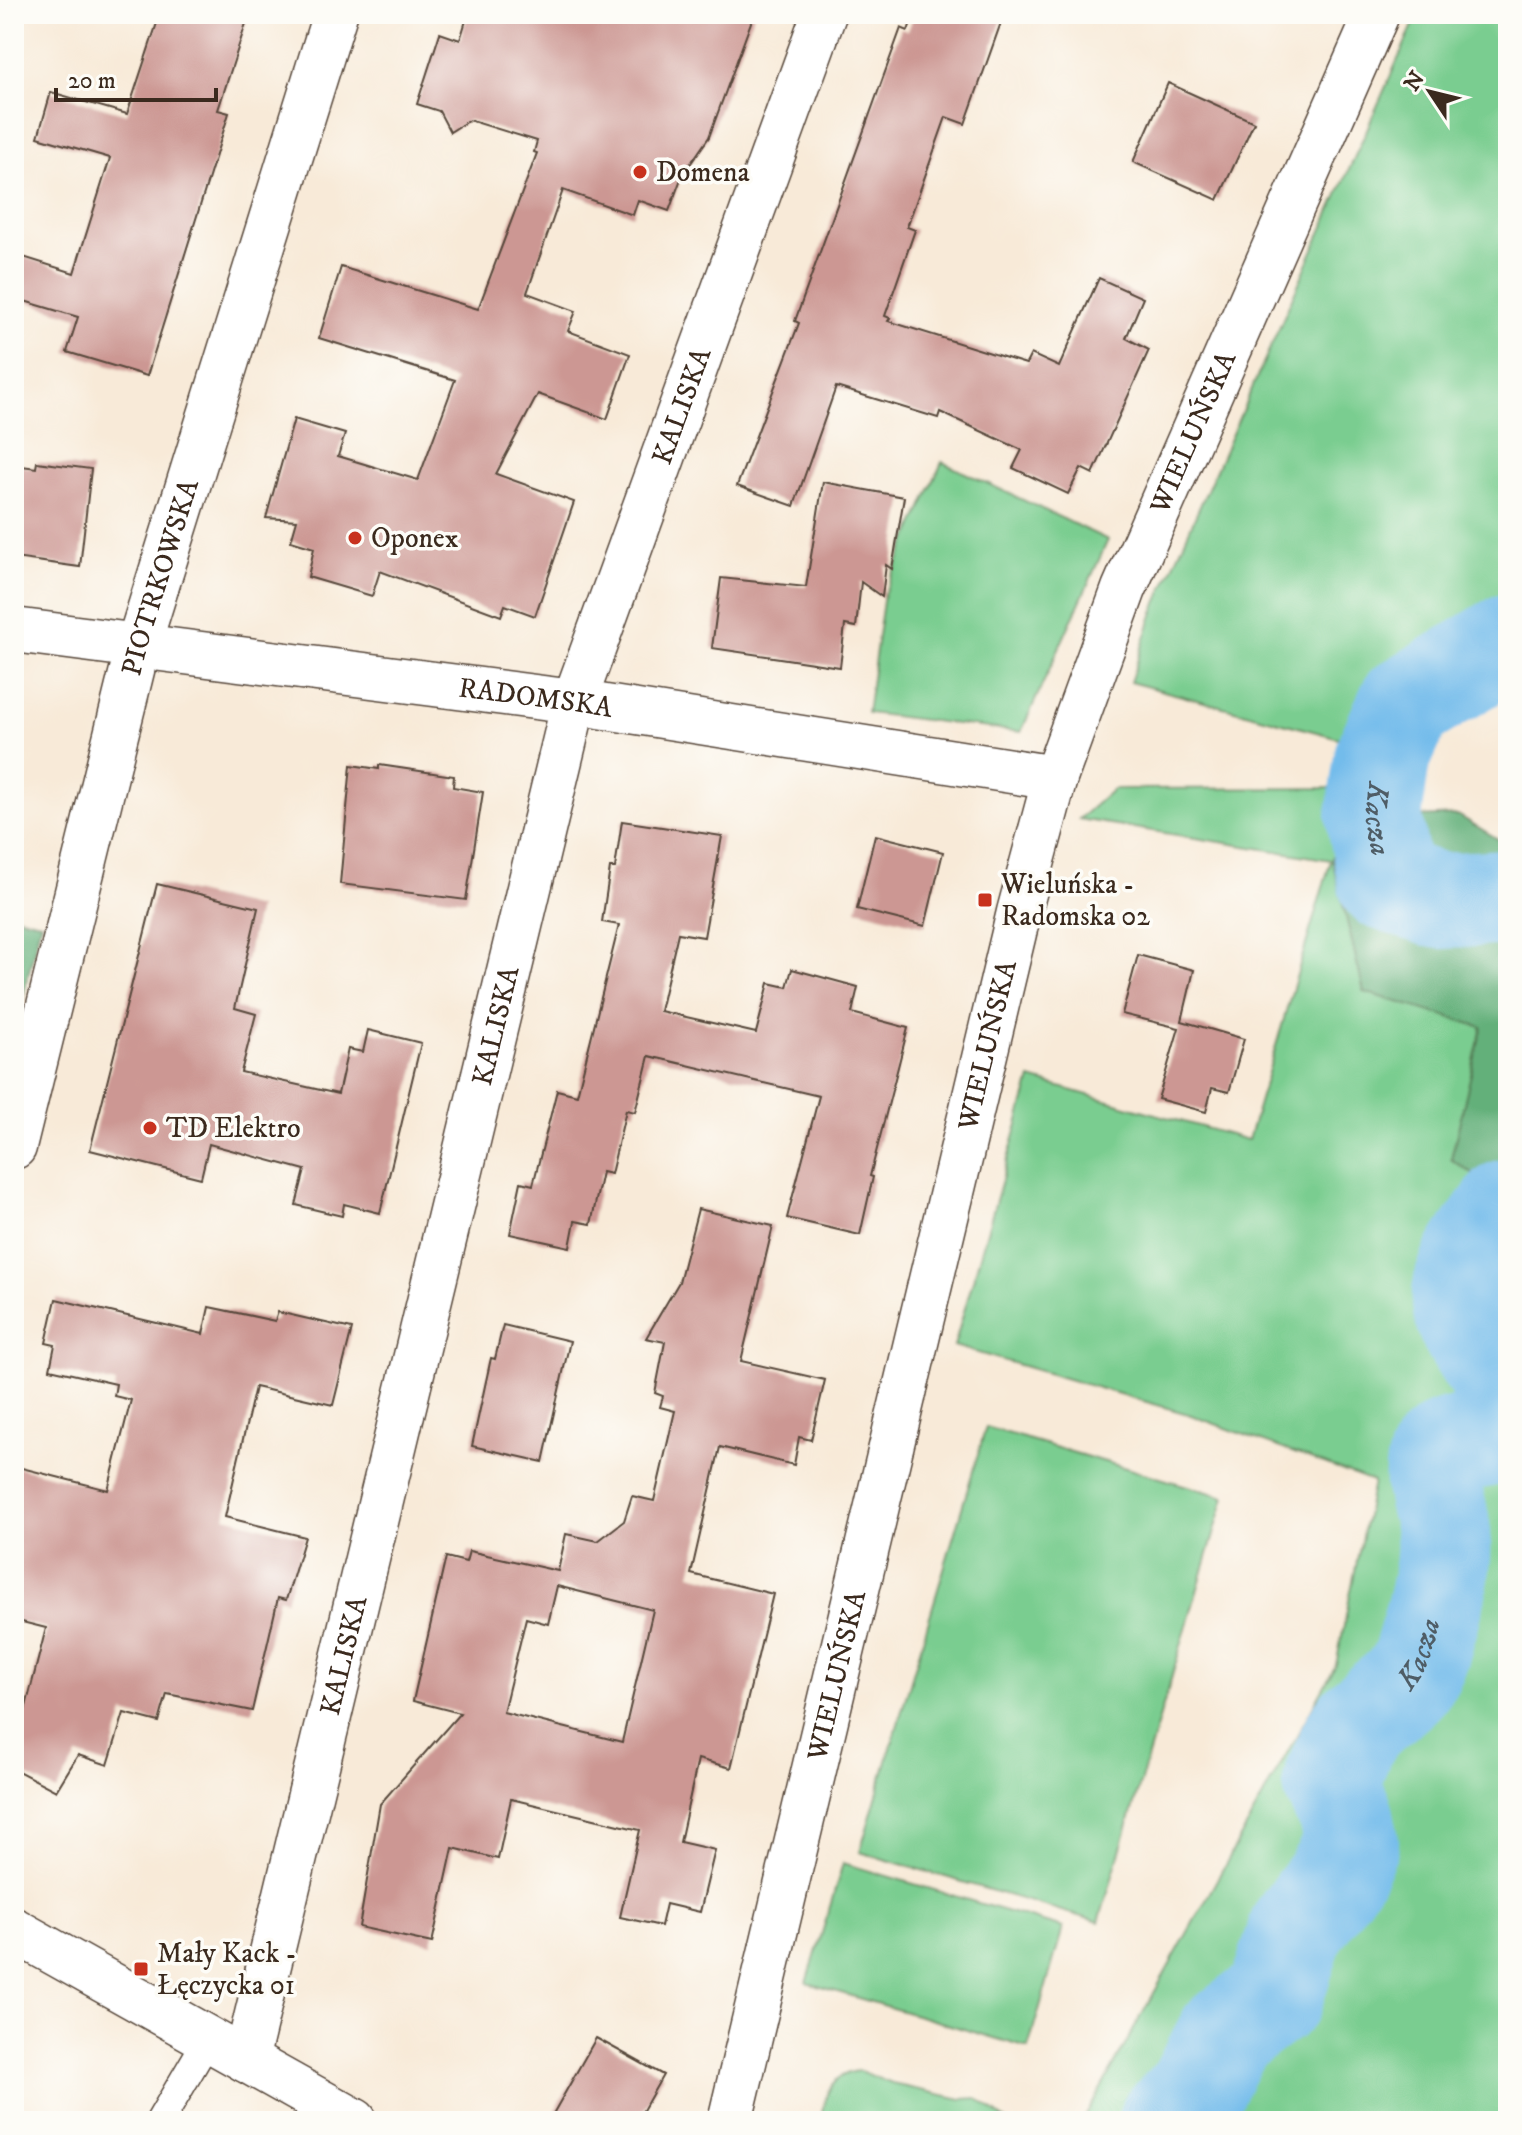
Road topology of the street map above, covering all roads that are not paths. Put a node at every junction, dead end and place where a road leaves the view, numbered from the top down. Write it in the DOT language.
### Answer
graph roads {
  1 [pos="335,14"];
  2 [pos="824,14"];
  3 [pos="1377,14"];
  4 [pos="14,630"];
  5 [pos="138,646"];
  6 [pos="574,702"];
  7 [pos="1055,778"];
  8 [pos="14,1147"];
  9 [pos="14,1930"];
  10 [pos="208,2039"];
  11 [pos="246,2060"];
  12 [pos="160,2121"];
  13 [pos="355,2121"];
  14 [pos="730,2121"];
  1 -- 5 [label="street, PIOTRKOWSKA"];
  2 -- 6 [label="street, KALISKA"];
  3 -- 7 [label="street, WIELUŃSKA"];
  4 -- 5 [label="street, RADOMSKA"];
  5 -- 6 [label="street, RADOMSKA"];
  5 -- 8 [label="street, PIOTRKOWSKA"];
  6 -- 7 [label="street, RADOMSKA"];
  6 -- 11 [label="street, KALISKA"];
  7 -- 14 [label="street, WIELUŃSKA"];
  9 -- 10 [label="street"];
  10 -- 11 [label="street"];
  10 -- 12 [label="lane"];
  11 -- 13 [label="street"];
}
